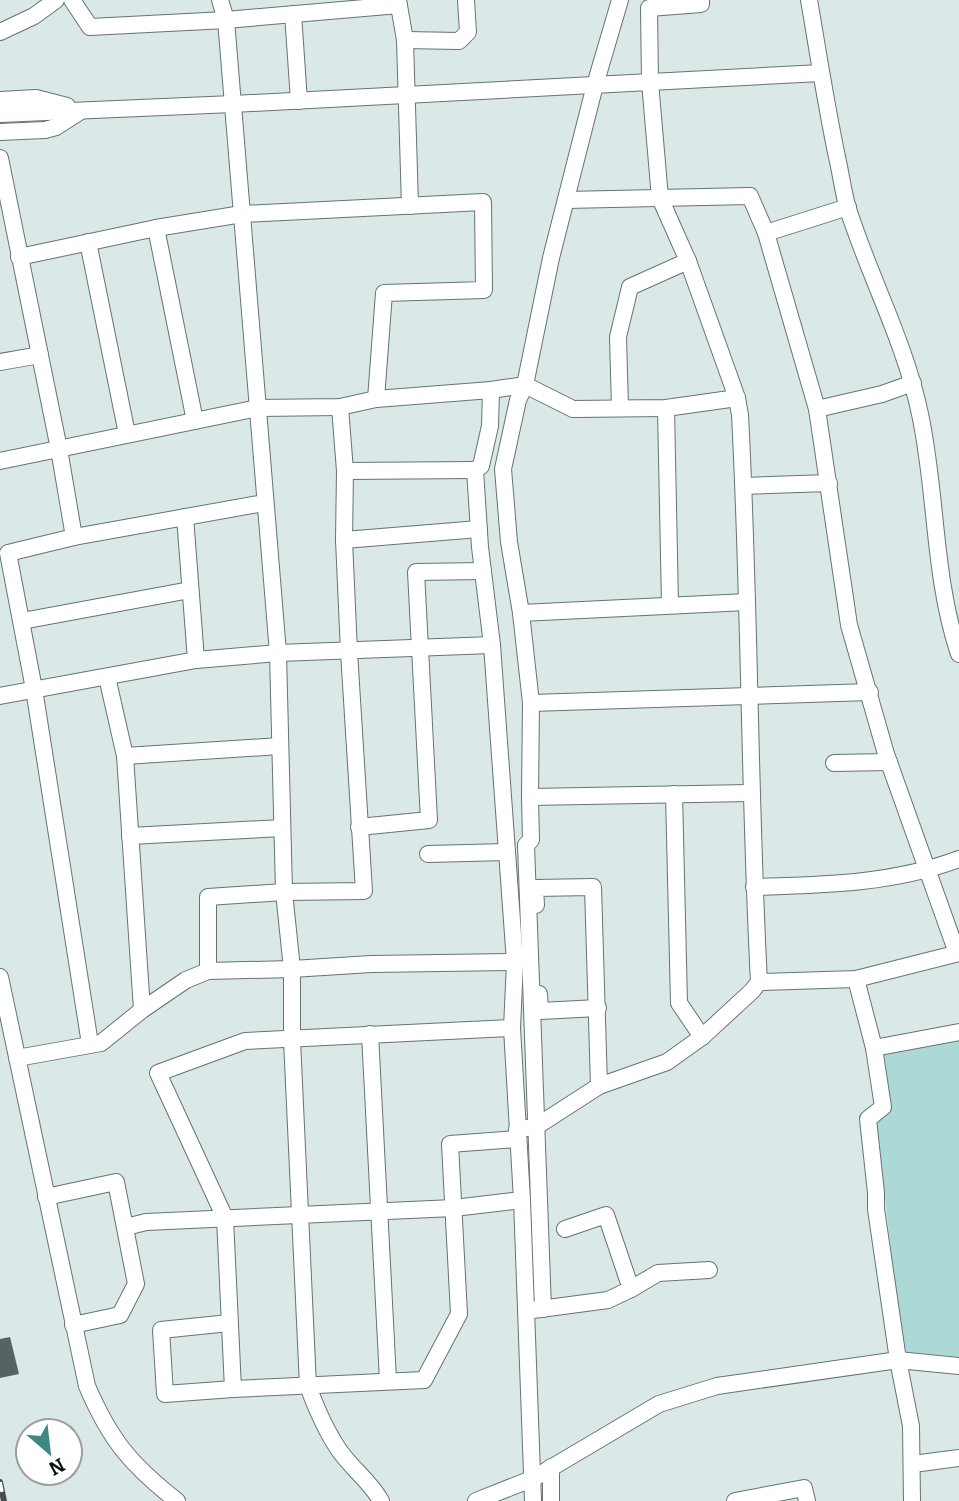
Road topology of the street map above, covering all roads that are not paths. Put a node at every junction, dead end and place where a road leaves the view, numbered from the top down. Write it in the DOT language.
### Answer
graph roads {
  1 [pos="56,0"];
  2 [pos="72,0"];
  3 [pos="220,0"];
  4 [pos="466,0"];
  5 [pos="620,0"];
  6 [pos="630,0"];
  7 [pos="701,0"];
  8 [pos="809,0"];
  9 [pos="399,3"];
  10 [pos="649,8"];
  11 [pos="293,14"];
  12 [pos="226,20"];
  13 [pos="0,30"];
  14 [pos="405,40"];
  15 [pos="821,73"];
  16 [pos="650,82"];
  17 [pos="594,85"];
  18 [pos="406,95"];
  19 [pos="0,100"];
  20 [pos="299,101"];
  21 [pos="233,104"];
  22 [pos="83,110"];
  23 [pos="0,114"];
  24 [pos="0,132"];
  25 [pos="0,158"];
  26 [pos="660,198"];
  27 [pos="566,200"];
  28 [pos="410,206"];
  29 [pos="848,207"];
  30 [pos="243,214"];
  31 [pos="156,228"];
  32 [pos="766,233"];
  33 [pos="88,242"];
  34 [pos="19,257"];
  35 [pos="688,261"];
  36 [pos="40,355"];
  37 [pos="0,362"];
  38 [pos="913,383"];
  39 [pos="525,385"];
  40 [pos="491,390"];
  41 [pos="737,398"];
  42 [pos="376,399"];
  43 [pos="340,407"];
  44 [pos="258,408"];
  45 [pos="620,408"];
  46 [pos="666,408"];
  47 [pos="817,409"];
  48 [pos="195,421"];
  49 [pos="127,434"];
  50 [pos="59,449"];
  51 [pos="0,461"];
  52 [pos="475,470"];
  53 [pos="345,471"];
  54 [pos="829,483"];
  55 [pos="744,486"];
  56 [pos="264,503"];
  57 [pos="186,517"];
  58 [pos="479,529"];
  59 [pos="74,537"];
  60 [pos="344,540"];
  61 [pos="483,571"];
  62 [pos="190,590"];
  63 [pos="747,602"];
  64 [pos="670,605"];
  65 [pos="522,613"];
  66 [pos="22,621"];
  67 [pos="492,645"];
  68 [pos="419,649"];
  69 [pos="349,652"];
  70 [pos="278,653"];
  71 [pos="959,654"];
  72 [pos="195,660"];
  73 [pos="107,677"];
  74 [pos="34,689"];
  75 [pos="870,692"];
  76 [pos="0,696"];
  77 [pos="750,696"];
  78 [pos="531,703"];
  79 [pos="280,746"];
  80 [pos="125,756"];
  81 [pos="889,762"];
  82 [pos="834,763"];
  83 [pos="674,793"];
  84 [pos="750,793"];
  85 [pos="530,797"];
  86 [pos="359,827"];
  87 [pos="282,828"];
  88 [pos="130,836"];
  89 [pos="507,852"];
  90 [pos="428,854"];
  91 [pos="959,859"];
  92 [pos="928,871"];
  93 [pos="754,887"];
  94 [pos="284,892"];
  95 [pos="958,953"];
  96 [pos="514,962"];
  97 [pos="292,970"];
  98 [pos="208,971"];
  99 [pos="0,976"];
  100 [pos="856,979"];
  101 [pos="759,982"];
  102 [pos="598,1008"];
  103 [pos="142,1010"];
  104 [pos="512,1028"];
  105 [pos="959,1032"];
  106 [pos="370,1034"];
  107 [pos="702,1037"];
  108 [pos="292,1040"];
  109 [pos="90,1044"];
  110 [pos="874,1048"];
  111 [pos="17,1058"];
  112 [pos="599,1086"];
  113 [pos="537,1126"];
  114 [pos="517,1134"];
  115 [pos="46,1197"];
  116 [pos="522,1200"];
  117 [pos="454,1208"];
  118 [pos="379,1212"];
  119 [pos="302,1216"];
  120 [pos="225,1218"];
  121 [pos="126,1227"];
  122 [pos="565,1228"];
  123 [pos="709,1270"];
  124 [pos="631,1289"];
  125 [pos="535,1310"];
  126 [pos="229,1323"];
  127 [pos="73,1325"];
  128 [pos="898,1360"];
  129 [pos="959,1366"];
  130 [pos="388,1380"];
  131 [pos="308,1386"];
  132 [pos="233,1390"];
  133 [pos="959,1458"];
  134 [pos="913,1464"];
  135 [pos="551,1466"];
  136 [pos="534,1478"];
  137 [pos="177,1501"];
  138 [pos="381,1501"];
  139 [pos="475,1501"];
  140 [pos="533,1501"];
  141 [pos="551,1501"];
  142 [pos="735,1501"];
  143 [pos="807,1501"];
  144 [pos="912,1501"];
  1 -- 13 [label="street"];
  2 -- 12 [label="street"];
  3 -- 12 [label="street"];
  4 -- 14 [label="street"];
  5 -- 17 [label="street"];
  6 -- 10 [label="street"];
  7 -- 10 [label="street"];
  8 -- 15 [label="street"];
  9 -- 11 [label="street"];
  9 -- 14 [label="street"];
  10 -- 16 [label="street"];
  11 -- 12 [label="street"];
  11 -- 20 [label="street"];
  12 -- 21 [label="street"];
  14 -- 18 [label="street"];
  15 -- 16 [label="street"];
  15 -- 29 [label="street"];
  16 -- 17 [label="street"];
  16 -- 26 [label="street"];
  17 -- 18 [label="street"];
  17 -- 27 [label="street"];
  18 -- 20 [label="street"];
  18 -- 28 [label="street"];
  19 -- 22 [label="street"];
  20 -- 21 [label="street"];
  21 -- 22 [label="street"];
  21 -- 30 [label="street"];
  22 -- 23 [label="street"];
  22 -- 24 [label="street"];
  25 -- 34 [label="street"];
  26 -- 27 [label="street"];
  26 -- 32 [label="street"];
  26 -- 35 [label="street"];
  27 -- 39 [label="street"];
  28 -- 30 [label="street"];
  28 -- 42 [label="street"];
  29 -- 32 [label="street"];
  29 -- 38 [label="street"];
  30 -- 31 [label="street"];
  30 -- 44 [label="street"];
  31 -- 33 [label="street"];
  31 -- 48 [label="street"];
  32 -- 47 [label="street"];
  33 -- 34 [label="street"];
  33 -- 49 [label="street"];
  34 -- 36 [label="street"];
  35 -- 41 [label="street"];
  35 -- 45 [label="street"];
  36 -- 37 [label="street"];
  36 -- 50 [label="street"];
  38 -- 47 [label="street"];
  38 -- 71 [label="street"];
  39 -- 40 [label="street"];
  39 -- 45 [label="street"];
  39 -- 65 [label="street"];
  40 -- 42 [label="street"];
  40 -- 52 [label="street"];
  41 -- 46 [label="street"];
  41 -- 55 [label="street"];
  42 -- 43 [label="street"];
  43 -- 44 [label="street"];
  43 -- 53 [label="street"];
  44 -- 48 [label="street"];
  44 -- 56 [label="street"];
  45 -- 46 [label="street"];
  46 -- 64 [label="street"];
  47 -- 54 [label="street"];
  48 -- 49 [label="street"];
  49 -- 50 [label="street"];
  50 -- 51 [label="street"];
  50 -- 59 [label="street"];
  52 -- 53 [label="street"];
  52 -- 58 [label="street"];
  53 -- 60 [label="street"];
  54 -- 55 [label="street"];
  54 -- 75 [label="street"];
  55 -- 63 [label="street"];
  56 -- 57 [label="street"];
  56 -- 70 [label="street"];
  57 -- 59 [label="street"];
  57 -- 62 [label="street"];
  58 -- 60 [label="street"];
  58 -- 61 [label="street"];
  59 -- 66 [label="street"];
  60 -- 69 [label="street"];
  61 -- 67 [label="street"];
  61 -- 68 [label="street"];
  62 -- 66 [label="street"];
  62 -- 72 [label="street"];
  63 -- 64 [label="street"];
  63 -- 77 [label="street"];
  64 -- 65 [label="street"];
  65 -- 78 [label="street"];
  66 -- 74 [label="street"];
  67 -- 68 [label="street"];
  67 -- 89 [label="street"];
  68 -- 69 [label="street"];
  68 -- 86 [label="street"];
  69 -- 70 [label="street"];
  69 -- 86 [label="street"];
  70 -- 72 [label="street"];
  70 -- 79 [label="street"];
  72 -- 73 [label="street"];
  73 -- 74 [label="street"];
  73 -- 80 [label="street"];
  74 -- 76 [label="street"];
  74 -- 109 [label="street"];
  75 -- 77 [label="street"];
  75 -- 81 [label="street"];
  77 -- 78 [label="street"];
  77 -- 84 [label="street"];
  78 -- 85 [label="street"];
  79 -- 80 [label="street"];
  79 -- 87 [label="street"];
  80 -- 88 [label="street"];
  81 -- 82 [label="street"];
  81 -- 92 [label="street"];
  83 -- 84 [label="street"];
  83 -- 85 [label="street"];
  83 -- 107 [label="street"];
  84 -- 93 [label="street"];
  85 -- 113 [label="street"];
  86 -- 94 [label="street"];
  87 -- 88 [label="street"];
  87 -- 94 [label="street"];
  88 -- 103 [label="street"];
  89 -- 90 [label="street"];
  89 -- 96 [label="street"];
  91 -- 92 [label="street"];
  92 -- 93 [label="street"];
  92 -- 95 [label="street"];
  93 -- 101 [label="street"];
  94 -- 97 [label="street"];
  94 -- 98 [label="street"];
  95 -- 100 [label="street"];
  96 -- 97 [label="street"];
  96 -- 104 [label="street"];
  97 -- 98 [label="street"];
  97 -- 108 [label="street"];
  98 -- 103 [label="street"];
  99 -- 111 [label="street"];
  100 -- 101 [label="street"];
  100 -- 110 [label="street"];
  101 -- 107 [label="street"];
  102 -- 102 [label="street"];
  102 -- 112 [label="street"];
  103 -- 109 [label="street"];
  104 -- 106 [label="street"];
  104 -- 114 [label="street"];
  105 -- 110 [label="street"];
  106 -- 108 [label="street"];
  106 -- 118 [label="street"];
  107 -- 112 [label="street"];
  108 -- 119 [label="street"];
  108 -- 120 [label="street"];
  109 -- 111 [label="street"];
  110 -- 128 [label="street"];
  111 -- 115 [label="street"];
  112 -- 113 [label="street"];
  113 -- 114 [label="street"];
  113 -- 125 [label="street"];
  114 -- 116 [label="street"];
  114 -- 117 [label="street"];
  115 -- 121 [label="street"];
  115 -- 127 [label="street"];
  116 -- 117 [label="street"];
  116 -- 125 [label="street"];
  117 -- 118 [label="street"];
  117 -- 130 [label="street"];
  118 -- 119 [label="street"];
  118 -- 130 [label="street"];
  119 -- 120 [label="street"];
  119 -- 131 [label="street"];
  120 -- 121 [label="street"];
  120 -- 126 [label="street"];
  121 -- 127 [label="street"];
  122 -- 124 [label="street"];
  123 -- 124 [label="street"];
  124 -- 125 [label="street"];
  125 -- 136 [label="street"];
  126 -- 132 [label="street"];
  126 -- 132 [label="street"];
  127 -- 137 [label="street"];
  128 -- 129 [label="street"];
  128 -- 134 [label="street"];
  128 -- 135 [label="street"];
  130 -- 131 [label="street"];
  131 -- 132 [label="street"];
  131 -- 138 [label="street"];
  133 -- 134 [label="street"];
  134 -- 144 [label="street"];
  135 -- 136 [label="street"];
  135 -- 141 [label="street"];
  136 -- 139 [label="street"];
  136 -- 140 [label="street"];
  142 -- 143 [label="street"];
}
